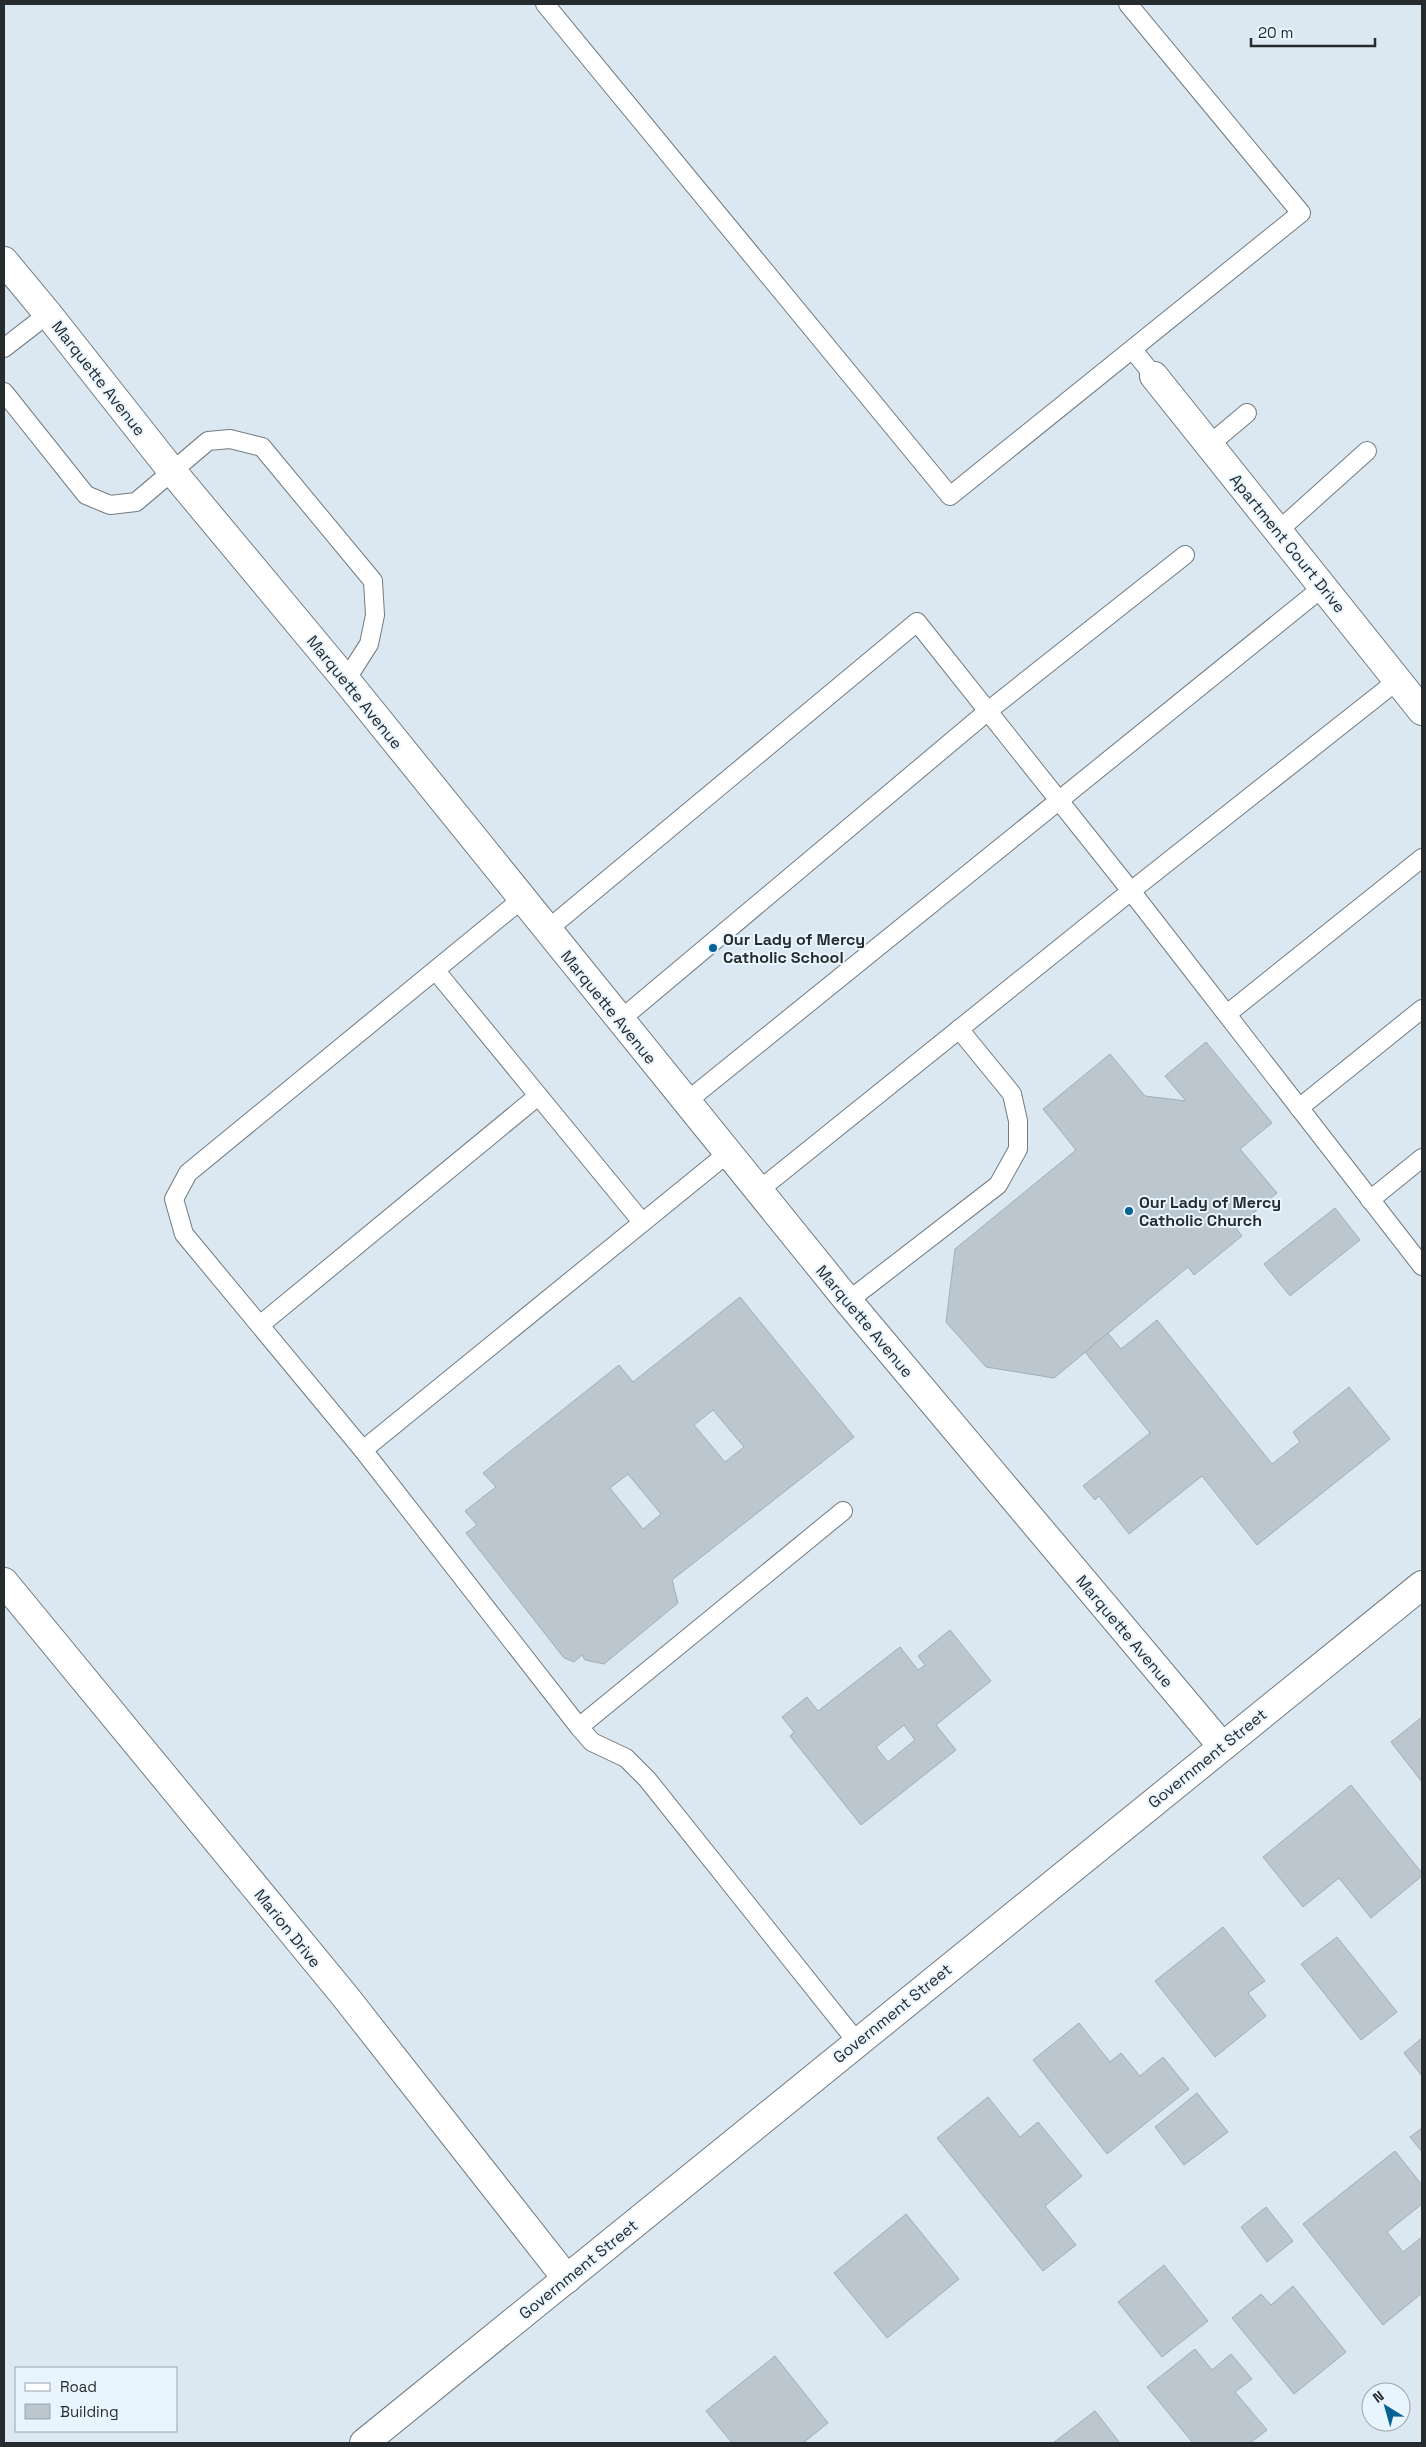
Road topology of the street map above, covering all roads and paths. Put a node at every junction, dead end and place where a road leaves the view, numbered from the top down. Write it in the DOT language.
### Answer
graph roads {
  1 [pos="545,4"];
  2 [pos="1128,4"];
  3 [pos="4,261"];
  4 [pos="48,314"];
  5 [pos="4,348"];
  6 [pos="1133,350"];
  7 [pos="1154,376"];
  8 [pos="4,392"];
  9 [pos="1247,413"];
  10 [pos="1210,445"];
  11 [pos="1367,451"];
  12 [pos="172,471"];
  13 [pos="1278,531"];
  14 [pos="1185,556"];
  15 [pos="1323,587"];
  16 [pos="346,680"];
  17 [pos="1398,680"];
  18 [pos="988,711"];
  19 [pos="1422,711"];
  20 [pos="1058,799"];
  21 [pos="1422,858"];
  22 [pos="1131,891"];
  23 [pos="522,899"];
  24 [pos="548,930"];
  25 [pos="436,971"];
  26 [pos="1422,1009"];
  27 [pos="1227,1014"];
  28 [pos="620,1020"];
  29 [pos="959,1029"];
  30 [pos="538,1096"];
  31 [pos="686,1102"];
  32 [pos="1299,1108"];
  33 [pos="728,1153"];
  34 [pos="1422,1158"];
  35 [pos="758,1191"];
  36 [pos="1370,1200"];
  37 [pos="642,1222"];
  38 [pos="1422,1266"];
  39 [pos="848,1301"];
  40 [pos="260,1325"];
  41 [pos="363,1450"];
  42 [pos="843,1512"];
  43 [pos="4,1582"];
  44 [pos="1422,1585"];
  45 [pos="579,1727"];
  46 [pos="1222,1746"];
  47 [pos="857,2042"];
  48 [pos="567,2279"];
  49 [pos="364,2443"];
  1 -- 6 [label="lane"];
  2 -- 6 [label="lane"];
  3 -- 4 [label="street, Marquette Avenue"];
  4 -- 5 [label="lane"];
  4 -- 12 [label="street, Marquette Avenue"];
  6 -- 7 [label="lane"];
  7 -- 10 [label="street, Apartment Court Drive"];
  8 -- 12 [label="lane"];
  9 -- 10 [label="lane"];
  10 -- 13 [label="street, Apartment Court Drive"];
  11 -- 13 [label="lane"];
  12 -- 16 [label="street, Marquette Avenue"];
  12 -- 16 [label="lane"];
  13 -- 15 [label="street, Apartment Court Drive"];
  14 -- 18 [label="lane"];
  15 -- 17 [label="street, Apartment Court Drive"];
  15 -- 20 [label="lane"];
  16 -- 23 [label="street, Marquette Avenue"];
  17 -- 19 [label="street, Apartment Court Drive"];
  17 -- 22 [label="lane"];
  18 -- 20 [label="lane"];
  18 -- 24 [label="lane"];
  18 -- 28 [label="lane"];
  20 -- 22 [label="lane"];
  20 -- 31 [label="lane"];
  21 -- 27 [label="lane"];
  22 -- 27 [label="lane"];
  22 -- 29 [label="lane"];
  23 -- 24 [label="street, Marquette Avenue"];
  23 -- 25 [label="lane"];
  24 -- 28 [label="street, Marquette Avenue"];
  25 -- 30 [label="lane"];
  25 -- 40 [label="lane"];
  26 -- 32 [label="lane"];
  27 -- 32 [label="lane"];
  28 -- 31 [label="street, Marquette Avenue"];
  29 -- 35 [label="lane"];
  29 -- 39 [label="lane"];
  30 -- 37 [label="lane"];
  30 -- 40 [label="lane"];
  31 -- 33 [label="street, Marquette Avenue"];
  32 -- 36 [label="lane"];
  33 -- 35 [label="street, Marquette Avenue"];
  33 -- 37 [label="lane"];
  34 -- 36 [label="lane"];
  35 -- 39 [label="street, Marquette Avenue"];
  36 -- 38 [label="lane"];
  37 -- 41 [label="lane"];
  39 -- 46 [label="street, Marquette Avenue"];
  40 -- 41 [label="lane"];
  41 -- 45 [label="lane"];
  42 -- 45 [label="lane"];
  43 -- 48 [label="street, Marion Drive"];
  44 -- 46 [label="street, Government Street"];
  45 -- 47 [label="lane"];
  46 -- 47 [label="street, Government Street"];
  47 -- 48 [label="street, Government Street"];
  48 -- 49 [label="street, Government Street"];
}
